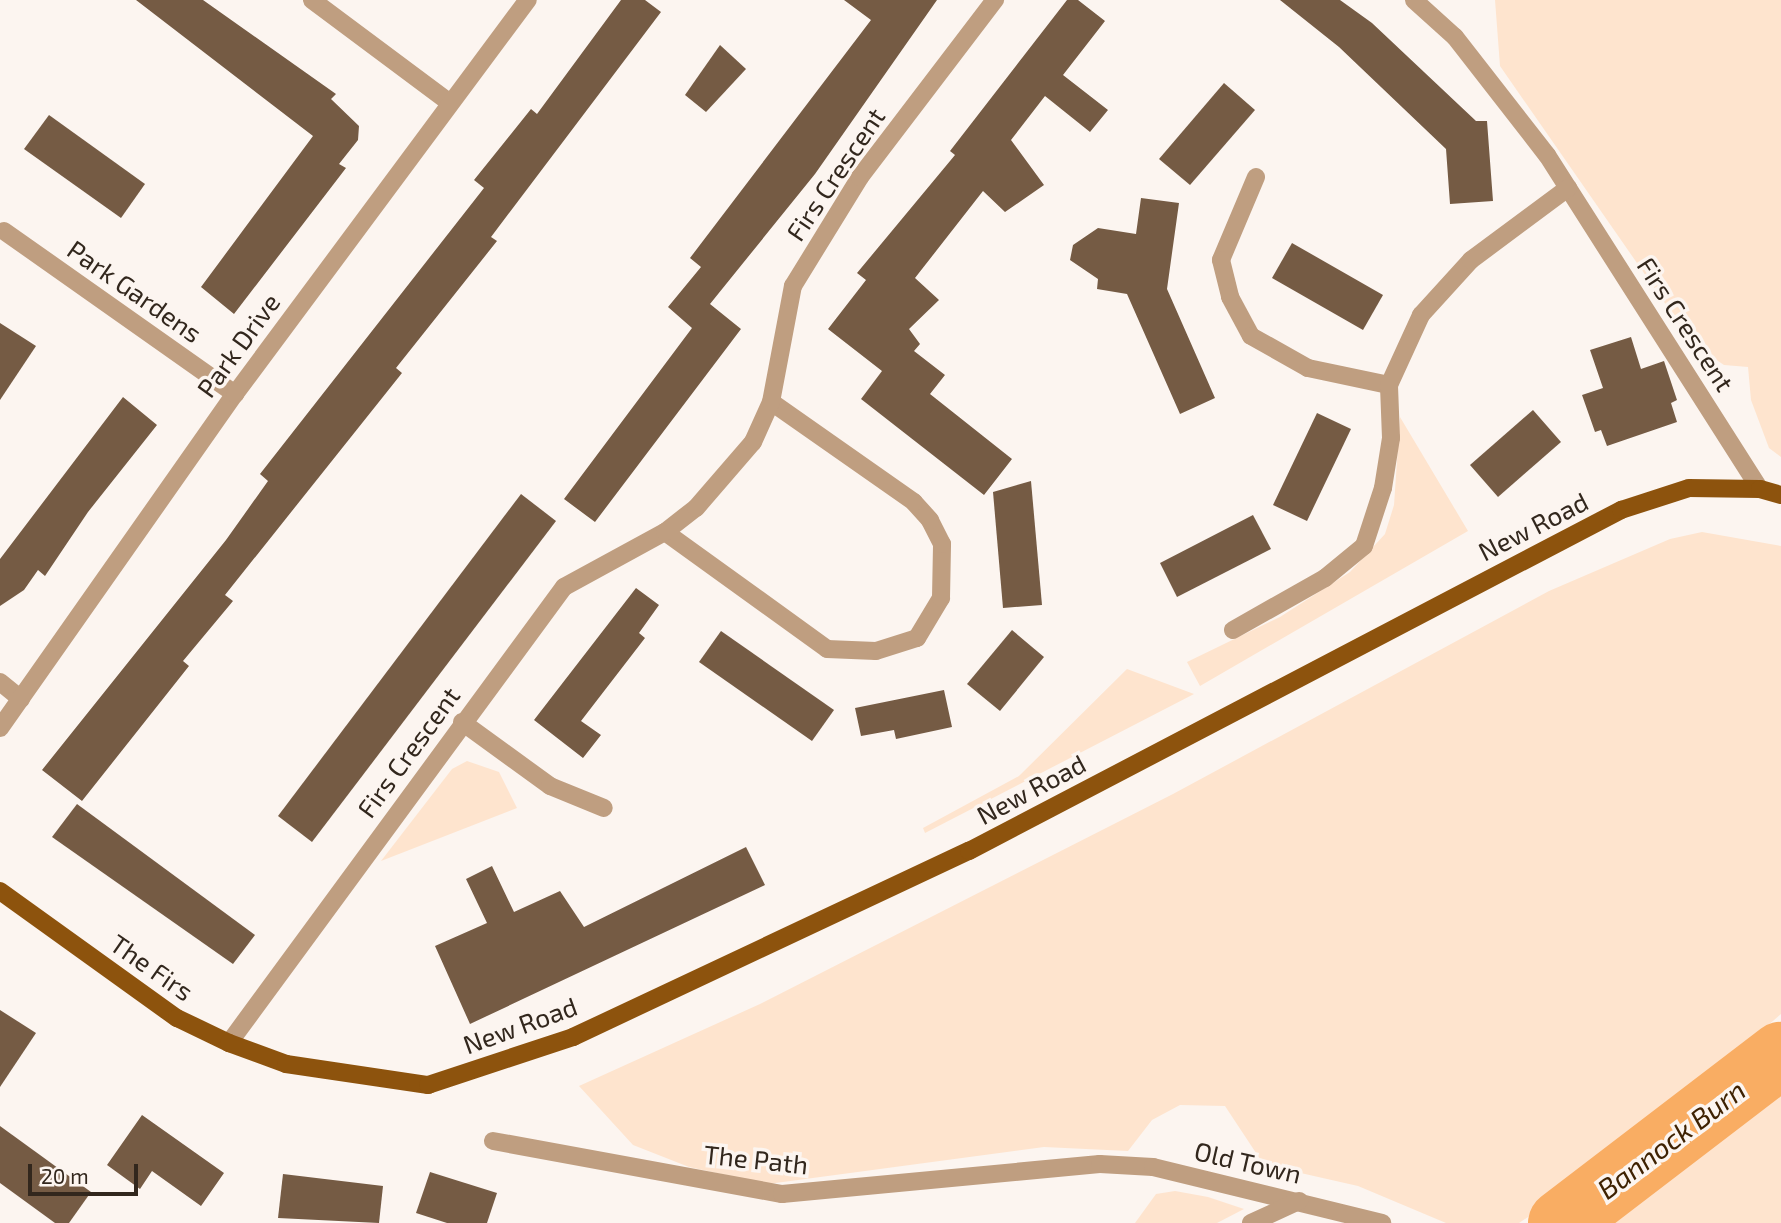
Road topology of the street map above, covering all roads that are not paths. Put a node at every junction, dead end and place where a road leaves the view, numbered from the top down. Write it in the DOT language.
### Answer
graph roads {
  1 [pos="312,0"];
  2 [pos="528,0"];
  3 [pos="995,0"];
  4 [pos="1415,0"];
  5 [pos="449,102"];
  6 [pos="1256,177"];
  7 [pos="1568,188"];
  8 [pos="4,231"];
  9 [pos="1389,384"];
  10 [pos="235,394"];
  11 [pos="771,402"];
  12 [pos="1760,489"];
  13 [pos="1781,495"];
  14 [pos="665,533"];
  15 [pos="1234,630"];
  16 [pos="0,682"];
  17 [pos="21,699"];
  18 [pos="462,722"];
  19 [pos="0,728"];
  20 [pos="604,808"];
  21 [pos="0,891"];
  22 [pos="229,1043"];
  23 [pos="286,1064"];
  24 [pos="493,1141"];
  25 [pos="1100,1164"];
  26 [pos="1299,1201"];
  27 [pos="1251,1223"];
  28 [pos="1382,1223"];
  1 -- 5 [label="street"];
  2 -- 5 [label="street, Park Drive"];
  3 -- 11 [label="street, Firs Crescent"];
  4 -- 7 [label="street, Firs Crescent"];
  5 -- 10 [label="street, Park Drive"];
  6 -- 9 [label="street"];
  7 -- 9 [label="street"];
  7 -- 12 [label="street, Firs Crescent"];
  8 -- 10 [label="street, Park Gardens"];
  9 -- 15 [label="street"];
  10 -- 17 [label="street, Park Drive"];
  11 -- 14 [label="street, Firs Crescent"];
  11 -- 14 [label="street"];
  12 -- 13 [label="main road, New Road"];
  12 -- 23 [label="main road, New Road"];
  14 -- 18 [label="street, Firs Crescent"];
  16 -- 17 [label="street"];
  17 -- 19 [label="street, Park Drive"];
  18 -- 20 [label="street"];
  18 -- 22 [label="street, Firs Crescent"];
  21 -- 22 [label="main road, The Firs"];
  22 -- 23 [label="main road, The Firs"];
  24 -- 25 [label="street, The Path"];
  25 -- 26 [label="street, Old Town"];
  26 -- 27 [label="street"];
  26 -- 28 [label="street, Old Town"];
}
